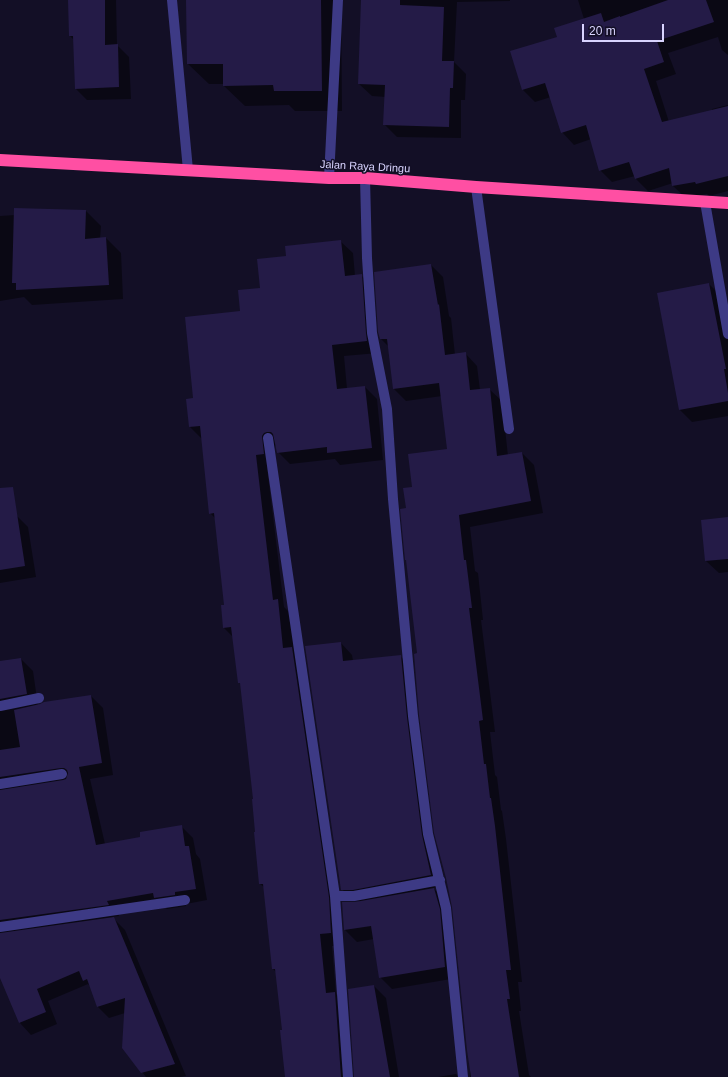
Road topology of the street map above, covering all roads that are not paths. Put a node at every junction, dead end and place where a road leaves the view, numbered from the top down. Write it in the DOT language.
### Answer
graph roads {
  1 [pos="172,0"];
  2 [pos="338,0"];
  3 [pos="0,160"];
  4 [pos="188,170"];
  5 [pos="329,178"];
  6 [pos="365,178"];
  7 [pos="476,188"];
  8 [pos="705,202"];
  9 [pos="728,203"];
  10 [pos="728,334"];
  11 [pos="509,429"];
  12 [pos="268,438"];
  13 [pos="39,698"];
  14 [pos="0,706"];
  15 [pos="62,774"];
  16 [pos="0,784"];
  17 [pos="440,880"];
  18 [pos="335,896"];
  19 [pos="185,900"];
  20 [pos="0,927"];
  21 [pos="348,1077"];
  22 [pos="463,1077"];
  1 -- 4 [label="street"];
  2 -- 5 [label="street"];
  3 -- 4 [label="highway, Jalan Raya Dringu"];
  4 -- 5 [label="highway, Jalan Raya Dringu"];
  5 -- 6 [label="highway, Jalan Raya Dringu"];
  6 -- 7 [label="highway, Jalan Raya Dringu"];
  6 -- 17 [label="street"];
  7 -- 8 [label="highway, Jalan Raya Dringu"];
  7 -- 11 [label="street"];
  8 -- 9 [label="highway, Jalan Raya Dringu"];
  8 -- 10 [label="street"];
  12 -- 18 [label="street"];
  13 -- 14 [label="street"];
  15 -- 16 [label="street"];
  17 -- 18 [label="street"];
  17 -- 22 [label="street"];
  18 -- 21 [label="street"];
  19 -- 20 [label="street"];
}
